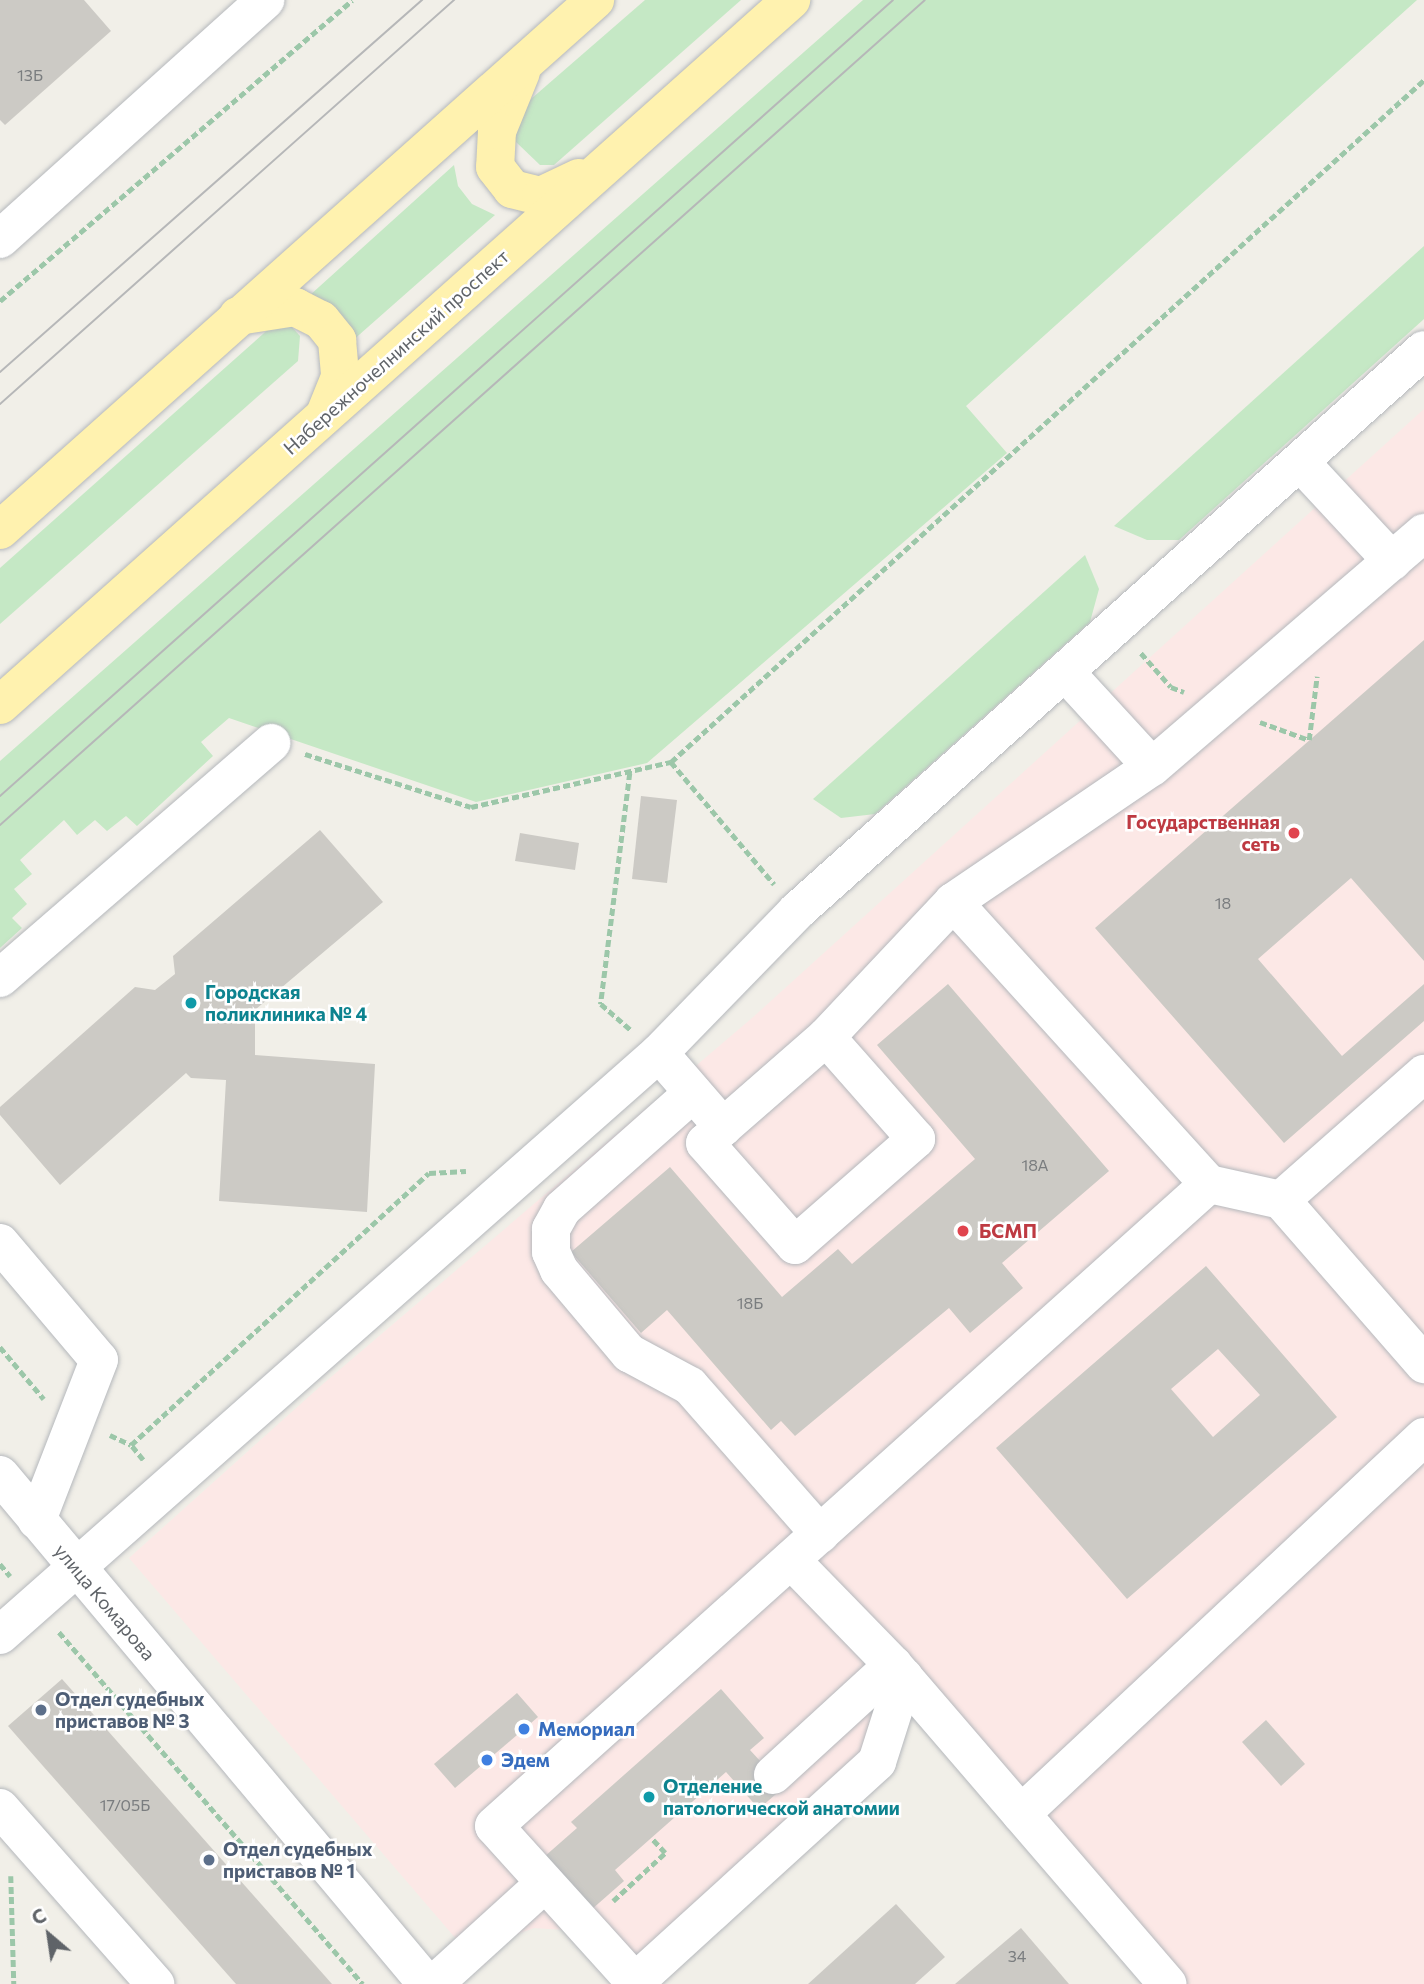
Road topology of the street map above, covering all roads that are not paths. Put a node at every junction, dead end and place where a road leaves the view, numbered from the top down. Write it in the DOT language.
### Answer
graph roads {
  1 [pos="265,0"];
  2 [pos="791,0"];
  3 [pos="589,2"];
  4 [pos="524,64"];
  5 [pos="603,167"];
  6 [pos="0,239"];
  7 [pos="238,316"];
  8 [pos="1424,350"];
  9 [pos="324,416"];
  10 [pos="1301,463"];
  11 [pos="0,530"];
  12 [pos="1424,533"];
  13 [pos="1392,561"];
  14 [pos="1066,673"];
  15 [pos="0,705"];
  16 [pos="271,743"];
  17 [pos="1152,767"];
  18 [pos="953,902"];
  19 [pos="0,978"];
  20 [pos="825,1037"];
  21 [pos="659,1053"];
  22 [pos="1424,1074"];
  23 [pos="693,1093"];
  24 [pos="723,1127"];
  25 [pos="1209,1184"];
  26 [pos="1280,1200"];
  27 [pos="0,1243"];
  28 [pos="1424,1364"];
  29 [pos="1424,1437"];
  30 [pos="0,1475"];
  31 [pos="37,1520"];
  32 [pos="820,1534"];
  33 [pos="791,1560"];
  34 [pos="73,1565"];
  35 [pos="0,1635"];
  36 [pos="898,1671"];
  37 [pos="773,1775"];
  38 [pos="0,1808"];
  39 [pos="1021,1814"];
  40 [pos="544,1884"];
  41 [pos="636,1983"];
  42 [pos="155,1984"];
  43 [pos="428,1984"];
  44 [pos="434,1984"];
  45 [pos="1167,1984"];
  1 -- 6 [label="street"];
  2 -- 5 [label="main road, Набережночелнинский проспект"];
  3 -- 4 [label="main road"];
  4 -- 5 [label="main road"];
  4 -- 7 [label="main road"];
  5 -- 9 [label="main road, Набережночелнинский проспект"];
  7 -- 9 [label="main road"];
  7 -- 11 [label="main road"];
  8 -- 10 [label="street"];
  9 -- 15 [label="main road, Набережночелнинский проспект"];
  10 -- 13 [label="street"];
  10 -- 14 [label="street"];
  12 -- 13 [label="street"];
  13 -- 17 [label="street"];
  14 -- 17 [label="street"];
  14 -- 21 [label="street"];
  16 -- 19 [label="street"];
  17 -- 18 [label="street"];
  18 -- 20 [label="street"];
  18 -- 25 [label="street"];
  20 -- 24 [label="street"];
  20 -- 24 [label="street"];
  21 -- 23 [label="street"];
  21 -- 34 [label="street"];
  22 -- 26 [label="street"];
  23 -- 24 [label="street"];
  23 -- 32 [label="street"];
  25 -- 26 [label="street"];
  25 -- 32 [label="street"];
  26 -- 28 [label="street"];
  27 -- 31 [label="street"];
  29 -- 39 [label="street"];
  30 -- 31 [label="street, улица Комарова"];
  31 -- 34 [label="street, улица Комарова"];
  32 -- 33 [label="street"];
  33 -- 36 [label="street"];
  33 -- 40 [label="street"];
  34 -- 35 [label="street"];
  34 -- 43 [label="street, улица Комарова"];
  36 -- 37 [label="street"];
  36 -- 39 [label="street"];
  36 -- 41 [label="street"];
  38 -- 42 [label="street"];
  39 -- 45 [label="street"];
  40 -- 41 [label="street"];
  40 -- 44 [label="street"];
}
